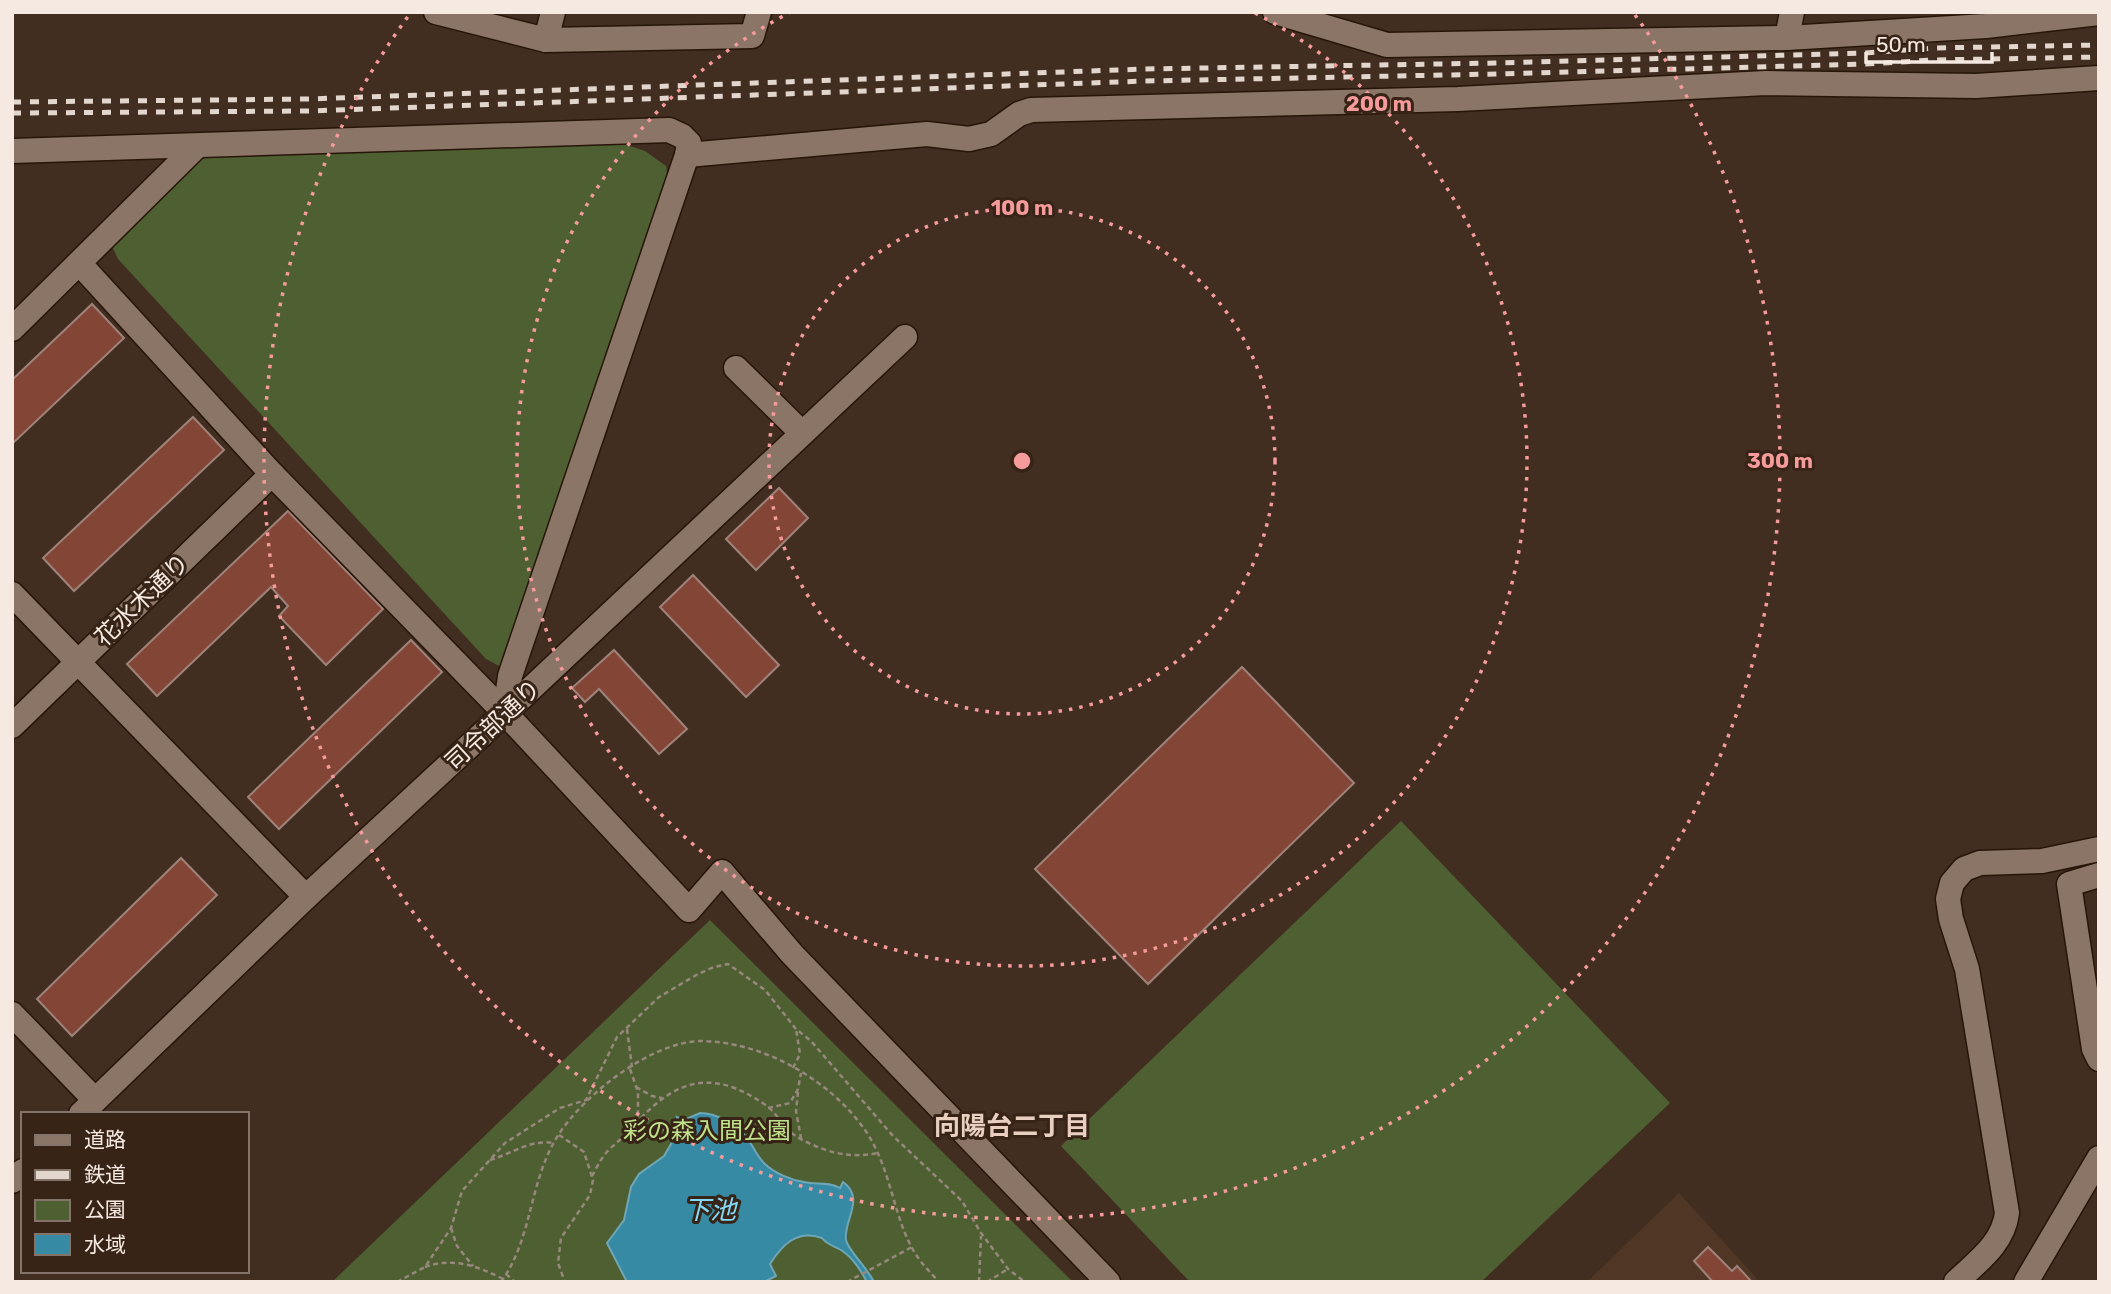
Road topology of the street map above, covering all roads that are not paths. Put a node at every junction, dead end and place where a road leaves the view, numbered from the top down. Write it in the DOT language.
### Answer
graph roads {
  1 [pos="436,12"];
  2 [pos="553,12"];
  3 [pos="760,12"];
  4 [pos="1275,12"];
  5 [pos="1791,12"];
  6 [pos="2099,13"];
  7 [pos="1964,20"];
  8 [pos="1860,23"];
  9 [pos="1787,38"];
  10 [pos="546,40"];
  11 [pos="2099,78"];
  12 [pos="197,146"];
  13 [pos="12,151"];
  14 [pos="687,155"];
  15 [pos="80,264"];
  16 [pos="12,329"];
  17 [pos="905,337"];
  18 [pos="736,369"];
  19 [pos="802,433"];
  20 [pos="272,474"];
  21 [pos="12,594"];
  22 [pos="78,663"];
  23 [pos="505,713"];
  24 [pos="12,726"];
  25 [pos="2099,849"];
  26 [pos="2099,875"];
  27 [pos="306,897"];
  28 [pos="12,1014"];
  29 [pos="2099,1059"];
  30 [pos="88,1107"];
  31 [pos="2099,1158"];
  32 [pos="1108,1282"];
  33 [pos="1956,1282"];
  34 [pos="2026,1282"];
  1 -- 10 [label="street"];
  2 -- 10 [label="street"];
  3 -- 10 [label="street"];
  4 -- 9 [label="street"];
  5 -- 9 [label="street"];
  6 -- 7 [label="street"];
  7 -- 8 [label="street"];
  8 -- 9 [label="street"];
  11 -- 14 [label="street"];
  12 -- 13 [label="street"];
  12 -- 14 [label="street"];
  12 -- 15 [label="street"];
  14 -- 23 [label="street"];
  15 -- 16 [label="street"];
  15 -- 20 [label="street"];
  17 -- 19 [label="street, 司令部通り"];
  18 -- 19 [label="street"];
  19 -- 23 [label="street, 司令部通り"];
  20 -- 22 [label="street, 花水木通り"];
  20 -- 23 [label="street"];
  21 -- 22 [label="street"];
  22 -- 24 [label="street, 花水木通り"];
  22 -- 27 [label="street"];
  23 -- 27 [label="street, 司令部通り"];
  23 -- 32 [label="street"];
  25 -- 33 [label="street"];
  26 -- 29 [label="street"];
  27 -- 30 [label="street, 司令部通り"];
  28 -- 30 [label="street"];
  31 -- 34 [label="street"];
}
